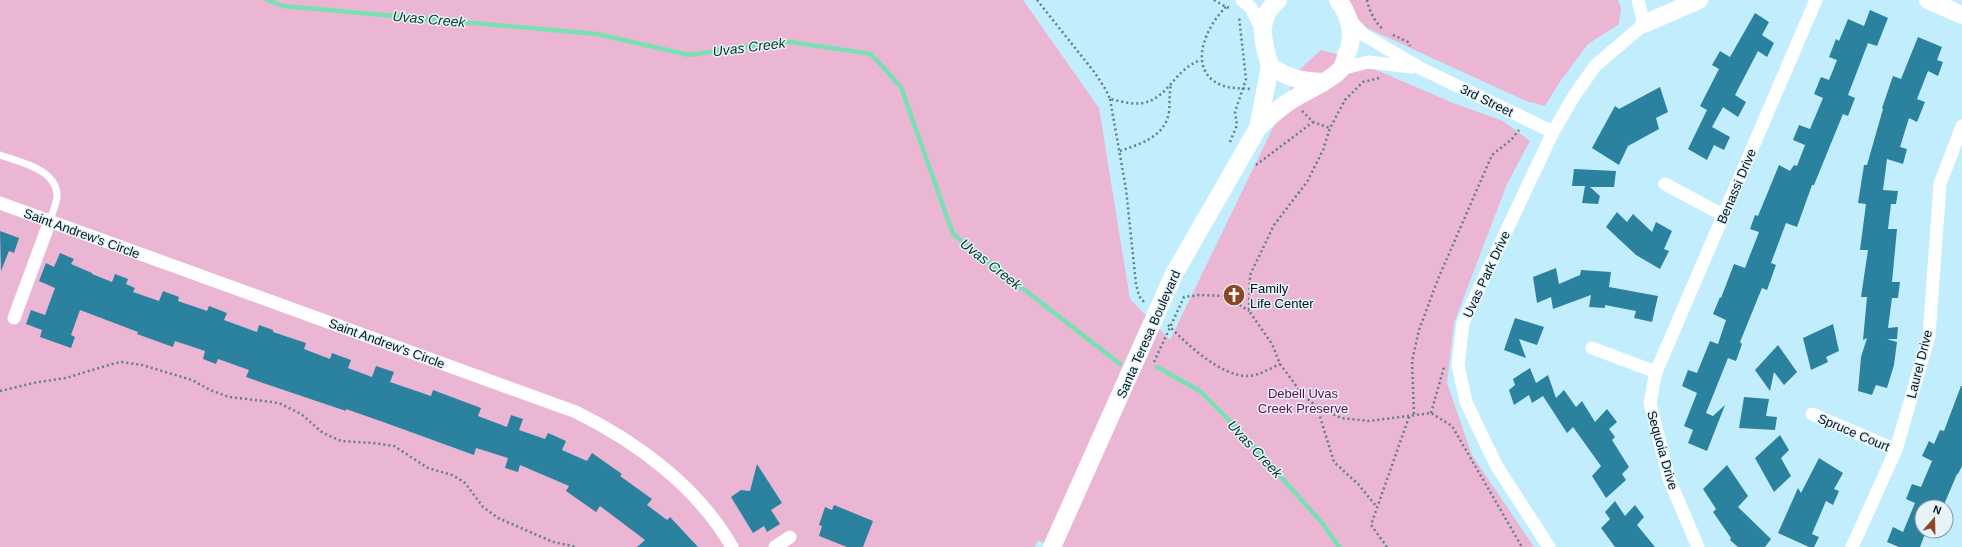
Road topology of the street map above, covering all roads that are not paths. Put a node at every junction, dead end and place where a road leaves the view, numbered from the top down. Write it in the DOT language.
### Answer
graph roads {
  1 [pos="1242,0"];
  2 [pos="1278,0"];
  3 [pos="1638,0"];
  4 [pos="1699,0"];
  5 [pos="1816,0"];
  6 [pos="1928,0"];
  7 [pos="1345,8"];
  8 [pos="1962,15"];
  9 [pos="1644,24"];
  10 [pos="1261,28"];
  11 [pos="1270,66"];
  12 [pos="1341,69"];
  13 [pos="1422,69"];
  14 [pos="1323,82"];
  15 [pos="1962,126"];
  16 [pos="1258,128"];
  17 [pos="1553,132"];
  18 [pos="0,155"];
  19 [pos="1665,184"];
  20 [pos="0,203"];
  21 [pos="1723,215"];
  22 [pos="50,221"];
  23 [pos="14,318"];
  24 [pos="1592,348"];
  25 [pos="1656,372"];
  26 [pos="1812,414"];
  27 [pos="1896,450"];
  28 [pos="790,537"];
  29 [pos="732,547"];
  30 [pos="775,547"];
  31 [pos="1052,547"];
  32 [pos="1549,547"];
  33 [pos="1698,547"];
  34 [pos="1852,547"];
  1 -- 10 [label="street"];
  2 -- 10 [label="main road"];
  3 -- 9 [label="street"];
  4 -- 9 [label="main road"];
  5 -- 21 [label="street, Benassi Drive"];
  6 -- 8 [label="main road"];
  7 -- 12 [label="main road"];
  7 -- 13 [label="street, 3rd Street"];
  9 -- 17 [label="street, Uvas Park Drive"];
  10 -- 11 [label="main road"];
  11 -- 14 [label="main road"];
  11 -- 16 [label="main road, Santa Teresa Boulevard"];
  12 -- 13 [label="street, 3rd Street"];
  12 -- 14 [label="main road, Santa Teresa Boulevard"];
  13 -- 17 [label="street, 3rd Street"];
  14 -- 16 [label="main road, Santa Teresa Boulevard"];
  15 -- 27 [label="street, Laurel Drive"];
  16 -- 31 [label="main road, Santa Teresa Boulevard"];
  17 -- 32 [label="street, Uvas Park Drive"];
  18 -- 22 [label="lane"];
  19 -- 21 [label="street"];
  20 -- 22 [label="street, Saint Andrew's Circle"];
  21 -- 25 [label="street, Benassi Drive"];
  22 -- 23 [label="street"];
  22 -- 29 [label="street, Saint Andrew's Circle"];
  24 -- 25 [label="street"];
  25 -- 33 [label="street, Sequoia Drive"];
  26 -- 27 [label="street, Spruce Court"];
  27 -- 34 [label="street, Laurel Drive"];
  28 -- 30 [label="street"];
}
